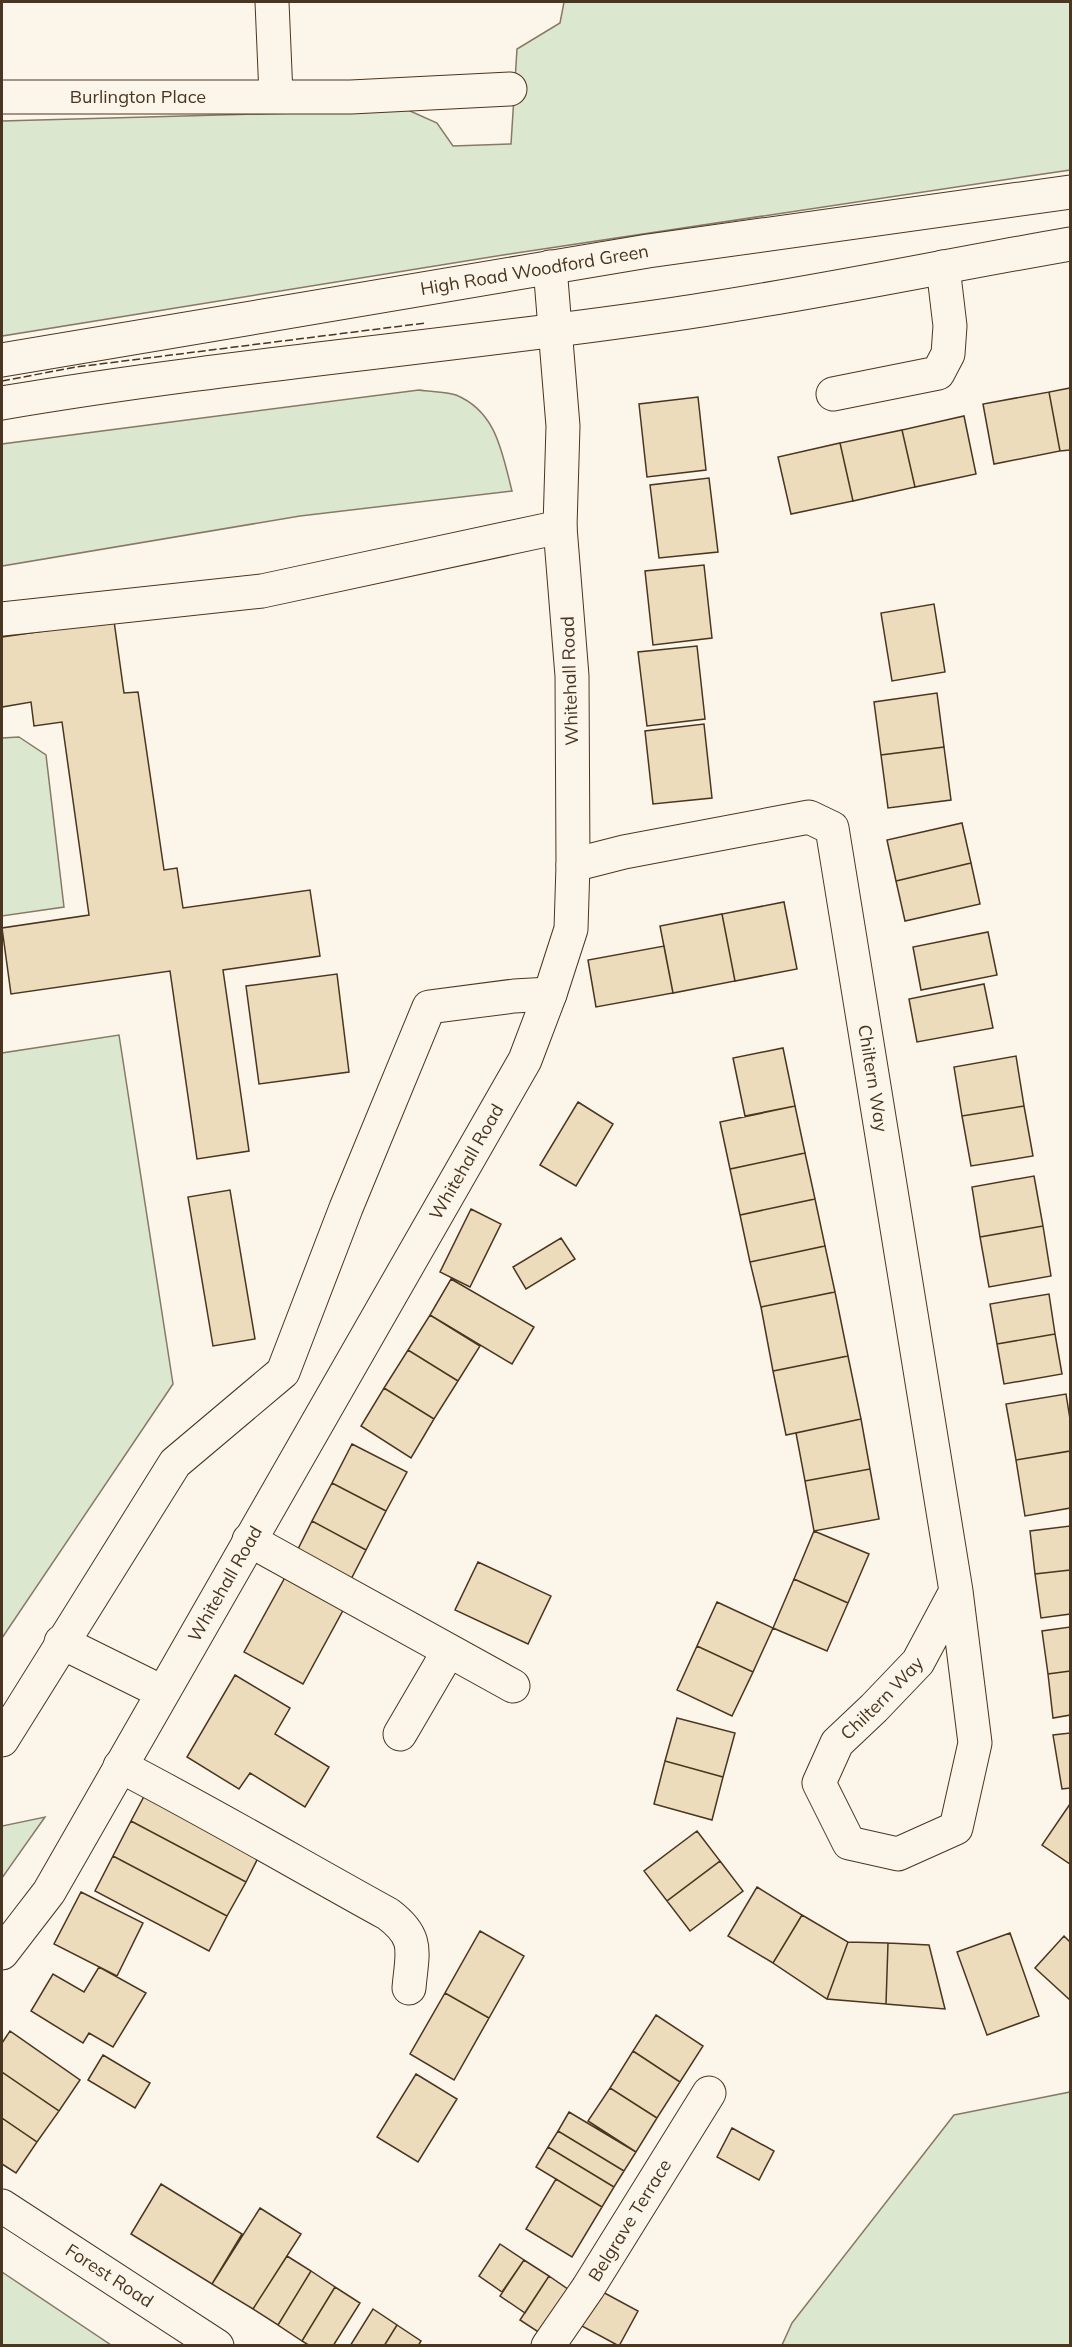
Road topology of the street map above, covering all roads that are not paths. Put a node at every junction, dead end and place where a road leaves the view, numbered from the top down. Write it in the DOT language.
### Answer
graph roads {
  1 [pos="272,2"];
  2 [pos="510,89"];
  3 [pos="276,95"];
  4 [pos="2,97"];
  5 [pos="1071,192"];
  6 [pos="1071,244"];
  7 [pos="550,267"];
  8 [pos="943,267"];
  9 [pos="555,330"];
  10 [pos="2,360"];
  11 [pos="833,394"];
  12 [pos="2,403"];
  13 [pos="560,527"];
  14 [pos="2,619"];
  15 [pos="573,865"];
  16 [pos="550,994"];
  17 [pos="249,1540"];
  18 [pos="956,1591"];
  19 [pos="61,1642"];
  20 [pos="448,1652"];
  21 [pos="513,1686"];
  22 [pos="162,1692"];
  23 [pos="400,1734"];
  24 [pos="2,1740"];
  25 [pos="120,1766"];
  26 [pos="2,1953"];
  27 [pos="409,1988"];
  28 [pos="708,2093"];
  29 [pos="2,2206"];
  30 [pos="217,2346"];
  31 [pos="548,2346"];
  1 -- 3 [label="main road"];
  2 -- 3 [label="main road, Burlington Place"];
  3 -- 4 [label="main road, Burlington Place"];
  5 -- 7 [label="main road, High Road Woodford Green"];
  6 -- 8 [label="main road"];
  7 -- 9 [label="main road, Whitehall Road"];
  7 -- 10 [label="main road, High Road Woodford Green"];
  8 -- 9 [label="main road"];
  8 -- 11 [label="main road"];
  9 -- 12 [label="main road"];
  9 -- 13 [label="main road, Whitehall Road"];
  13 -- 14 [label="main road"];
  13 -- 15 [label="main road, Whitehall Road"];
  15 -- 16 [label="main road, Whitehall Road"];
  15 -- 18 [label="main road, Chiltern Way"];
  16 -- 17 [label="main road, Whitehall Road"];
  16 -- 19 [label="main road"];
  17 -- 20 [label="main road"];
  17 -- 22 [label="main road, Whitehall Road"];
  18 -- 18 [label="main road, Chiltern Way"];
  19 -- 22 [label="main road"];
  19 -- 24 [label="main road"];
  20 -- 21 [label="main road"];
  20 -- 23 [label="main road"];
  22 -- 25 [label="main road, Whitehall Road"];
  25 -- 26 [label="main road, Whitehall Road"];
  25 -- 27 [label="main road"];
  28 -- 31 [label="main road, Belgrave Terrace"];
  29 -- 30 [label="main road, Forest Road"];
}
